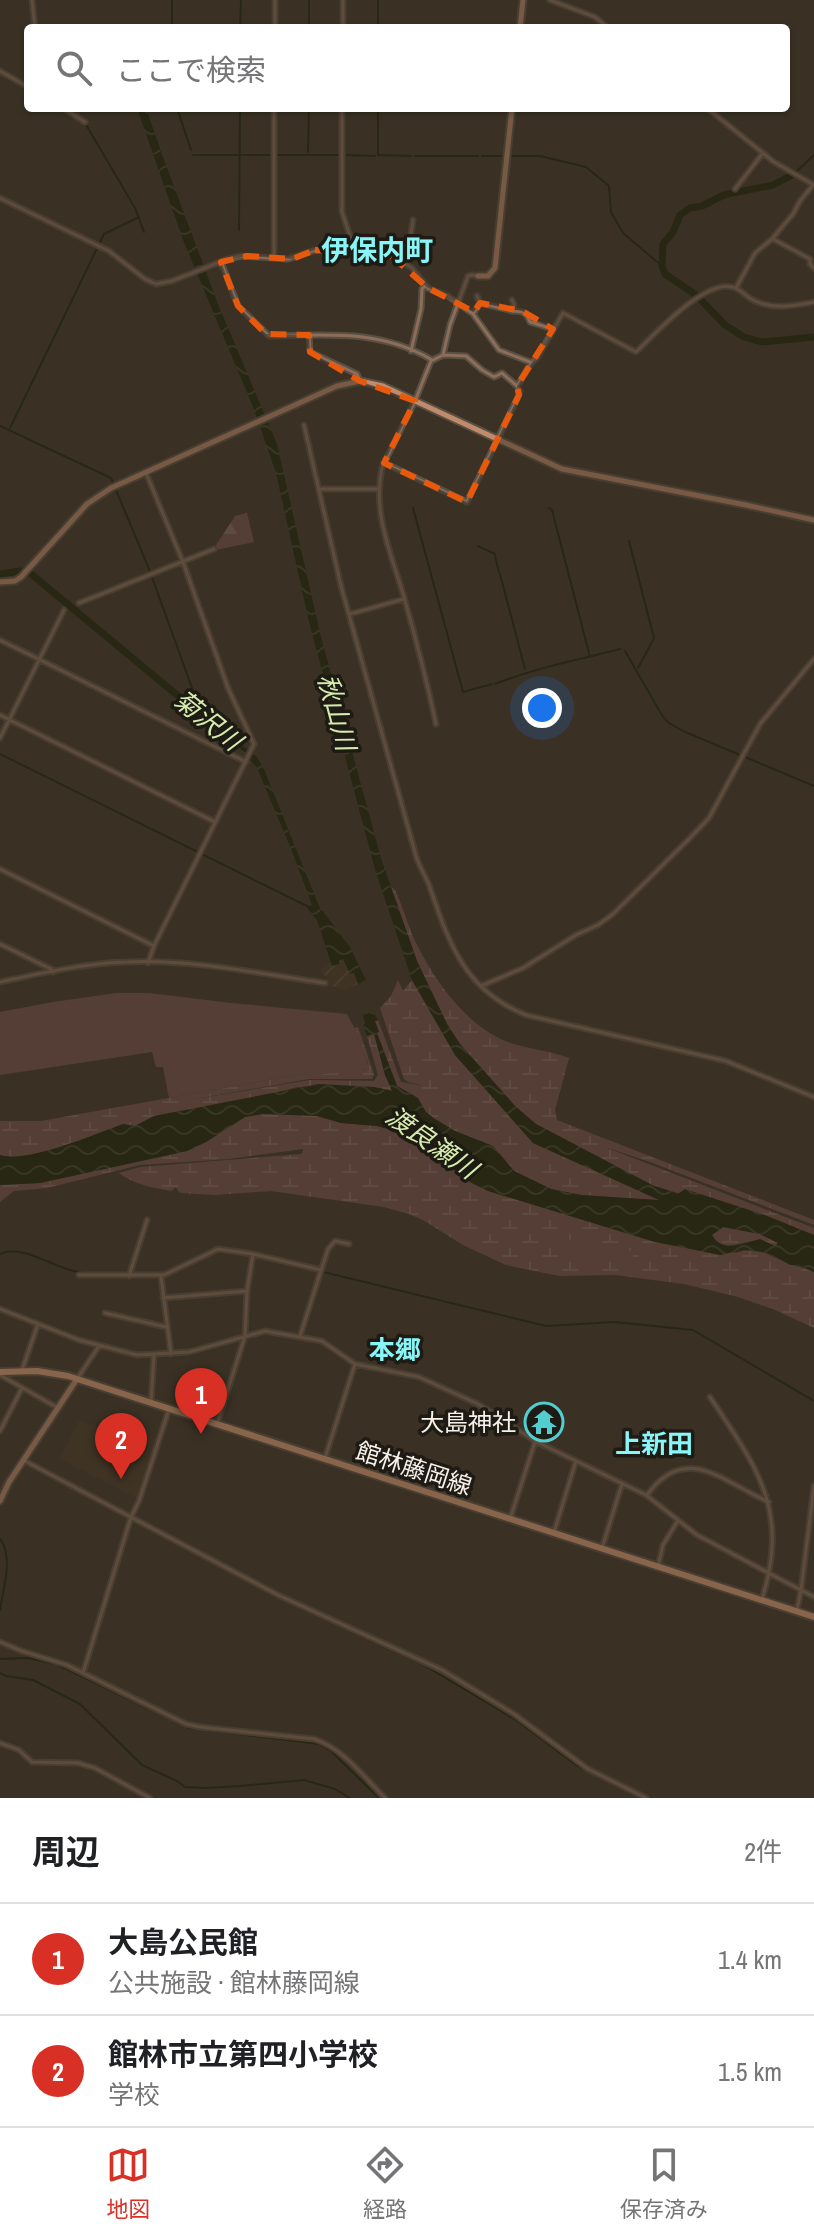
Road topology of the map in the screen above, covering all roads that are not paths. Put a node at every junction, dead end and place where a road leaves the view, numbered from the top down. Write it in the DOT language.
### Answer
graph roads {
  1 [pos="32,0"];
  2 [pos="275,0"];
  3 [pos="343,0"];
  4 [pos="523,0"];
  5 [pos="550,0"];
  6 [pos="36,24"];
  7 [pos="275,24"];
  8 [pos="343,24"];
  9 [pos="520,24"];
  10 [pos="603,24"];
  11 [pos="0,71"];
  12 [pos="24,85"];
  13 [pos="69,112"];
  14 [pos="274,112"];
  15 [pos="342,112"];
  16 [pos="512,112"];
  17 [pos="712,112"];
  18 [pos="85,122"];
  19 [pos="763,153"];
  20 [pos="814,185"];
  21 [pos="735,189"];
  22 [pos="0,198"];
  23 [pos="413,220"];
  24 [pos="772,239"];
  25 [pos="355,251"];
  26 [pos="274,257"];
  27 [pos="220,262"];
  28 [pos="403,262"];
  29 [pos="814,268"];
  30 [pos="478,276"];
  31 [pos="425,286"];
  32 [pos="736,288"];
  33 [pos="477,296"];
  34 [pos="512,300"];
  35 [pos="814,302"];
  36 [pos="459,303"];
  37 [pos="480,303"];
  38 [pos="513,311"];
  39 [pos="473,314"];
  40 [pos="553,329"];
  41 [pos="309,335"];
  42 [pos="411,351"];
  43 [pos="443,355"];
  44 [pos="432,360"];
  45 [pos="530,362"];
  46 [pos="360,381"];
  47 [pos="517,386"];
  48 [pos="415,401"];
  49 [pos="304,425"];
  50 [pos="497,441"];
  51 [pos="384,463"];
  52 [pos="146,473"];
  53 [pos="319,489"];
  54 [pos="378,489"];
  55 [pos="814,520"];
  56 [pos="214,549"];
  57 [pos="183,562"];
  58 [pos="0,582"];
  59 [pos="404,599"];
  60 [pos="79,603"];
  61 [pos="64,610"];
  62 [pos="349,614"];
  63 [pos="0,640"];
  64 [pos="39,659"];
  65 [pos="814,659"];
  66 [pos="0,715"];
  67 [pos="9,719"];
  68 [pos="436,724"];
  69 [pos="0,738"];
  70 [pos="246,761"];
  71 [pos="216,822"];
  72 [pos="0,869"];
  73 [pos="0,944"];
  74 [pos="154,946"];
  75 [pos="148,963"];
  76 [pos="53,972"];
  77 [pos="0,982"];
  78 [pos="325,983"];
  79 [pos="481,986"];
  80 [pos="814,1097"];
  81 [pos="147,1220"];
  82 [pos="349,1244"];
  83 [pos="253,1254"];
  84 [pos="321,1270"];
  85 [pos="79,1275"];
  86 [pos="129,1276"];
  87 [pos="161,1276"];
  88 [pos="247,1291"];
  89 [pos="163,1298"];
  90 [pos="0,1309"];
  91 [pos="105,1313"];
  92 [pos="38,1324"];
  93 [pos="166,1327"];
  94 [pos="245,1336"];
  95 [pos="300,1337"];
  96 [pos="99,1346"];
  97 [pos="154,1354"];
  98 [pos="171,1354"];
  99 [pos="355,1364"];
  100 [pos="21,1371"];
  101 [pos="0,1374"];
  102 [pos="77,1379"];
  103 [pos="22,1388"];
  104 [pos="710,1397"];
  105 [pos="151,1403"];
  106 [pos="58,1408"];
  107 [pos="169,1409"];
  108 [pos="217,1424"];
  109 [pos="0,1431"];
  110 [pos="535,1441"];
  111 [pos="325,1458"];
  112 [pos="24,1460"];
  113 [pos="576,1461"];
  114 [pos="622,1484"];
  115 [pos="814,1486"];
  116 [pos="646,1495"];
  117 [pos="0,1501"];
  118 [pos="769,1502"];
  119 [pos="131,1517"];
  120 [pos="812,1517"];
  121 [pos="510,1519"];
  122 [pos="678,1521"];
  123 [pos="554,1532"];
  124 [pos="602,1548"];
  125 [pos="658,1566"];
  126 [pos="769,1574"];
  127 [pos="801,1590"];
  128 [pos="814,1597"];
  129 [pos="762,1599"];
  130 [pos="797,1610"];
  131 [pos="814,1617"];
  132 [pos="0,1642"];
  133 [pos="83,1673"];
  134 [pos="0,1743"];
  135 [pos="150,1798"];
  136 [pos="385,1798"];
  137 [pos="646,1798"];
  1 -- 6 [label="street"];
  2 -- 7 [label="street"];
  3 -- 8 [label="street"];
  4 -- 9 [label="street"];
  5 -- 10 [label="street"];
  11 -- 12 [label="street"];
  13 -- 18 [label="street"];
  14 -- 26 [label="street"];
  15 -- 25 [label="street"];
  16 -- 30 [label="street"];
  17 -- 19 [label="street"];
  19 -- 20 [label="street"];
  19 -- 21 [label="street"];
  20 -- 24 [label="street"];
  22 -- 27 [label="street"];
  23 -- 28 [label="street"];
  24 -- 29 [label="street"];
  24 -- 32 [label="street"];
  25 -- 26 [label="street"];
  25 -- 28 [label="street"];
  26 -- 27 [label="street"];
  27 -- 41 [label="street"];
  28 -- 31 [label="street"];
  30 -- 36 [label="street"];
  31 -- 36 [label="street"];
  31 -- 42 [label="street"];
  32 -- 35 [label="street"];
  32 -- 40 [label="street"];
  33 -- 37 [label="street"];
  34 -- 38 [label="street"];
  36 -- 39 [label="street"];
  36 -- 43 [label="street"];
  37 -- 38 [label="street"];
  37 -- 39 [label="street"];
  38 -- 40 [label="street"];
  39 -- 45 [label="street"];
  40 -- 45 [label="street"];
  41 -- 42 [label="street"];
  41 -- 46 [label="street"];
  42 -- 44 [label="street"];
  43 -- 44 [label="street"];
  43 -- 47 [label="street"];
  44 -- 48 [label="street"];
  45 -- 47 [label="street"];
  46 -- 48 [label="street"];
  46 -- 52 [label="street"];
  47 -- 50 [label="street"];
  48 -- 50 [label="street"];
  48 -- 51 [label="street"];
  49 -- 53 [label="street"];
  50 -- 51 [label="street"];
  50 -- 55 [label="street"];
  51 -- 54 [label="street"];
  52 -- 57 [label="street"];
  52 -- 58 [label="street"];
  53 -- 54 [label="street"];
  53 -- 62 [label="street"];
  54 -- 59 [label="street"];
  56 -- 57 [label="street"];
  57 -- 60 [label="street"];
  57 -- 70 [label="street"];
  59 -- 62 [label="street"];
  59 -- 68 [label="street"];
  61 -- 64 [label="street"];
  62 -- 79 [label="street"];
  63 -- 64 [label="street"];
  64 -- 67 [label="street"];
  64 -- 70 [label="street"];
  65 -- 79 [label="street"];
  66 -- 67 [label="street"];
  67 -- 69 [label="street"];
  67 -- 71 [label="street"];
  70 -- 71 [label="street"];
  71 -- 74 [label="street"];
  72 -- 74 [label="street"];
  73 -- 76 [label="street"];
  74 -- 75 [label="street"];
  75 -- 76 [label="street"];
  75 -- 78 [label="street"];
  76 -- 77 [label="street"];
  79 -- 80 [label="street"];
  81 -- 86 [label="street"];
  82 -- 84 [label="street"];
  83 -- 84 [label="street"];
  83 -- 87 [label="street"];
  83 -- 88 [label="street"];
  84 -- 95 [label="street"];
  85 -- 86 [label="street"];
  86 -- 87 [label="street"];
  87 -- 89 [label="street"];
  88 -- 89 [label="street"];
  88 -- 94 [label="street"];
  89 -- 93 [label="street"];
  90 -- 92 [label="street"];
  91 -- 93 [label="street"];
  92 -- 96 [label="street"];
  92 -- 100 [label="street"];
  93 -- 98 [label="street"];
  94 -- 95 [label="street"];
  94 -- 98 [label="street"];
  94 -- 108 [label="street"];
  95 -- 99 [label="street"];
  96 -- 97 [label="street"];
  96 -- 102 [label="street"];
  97 -- 98 [label="street"];
  97 -- 105 [label="street"];
  99 -- 110 [label="street"];
  99 -- 111 [label="street"];
  100 -- 101 [label="main road, 館林藤岡線"];
  100 -- 102 [label="main road, 館林藤岡線"];
  101 -- 103 [label="street"];
  102 -- 105 [label="main road, 館林藤岡線"];
  102 -- 106 [label="street"];
  103 -- 106 [label="street"];
  103 -- 109 [label="street"];
  104 -- 118 [label="street"];
  105 -- 107 [label="main road, 館林藤岡線"];
  106 -- 112 [label="street"];
  107 -- 108 [label="main road, 館林藤岡線"];
  107 -- 119 [label="street"];
  108 -- 111 [label="main road, 館林藤岡線"];
  110 -- 113 [label="street"];
  110 -- 121 [label="street"];
  111 -- 121 [label="main road, 館林藤岡線"];
  112 -- 117 [label="street"];
  112 -- 119 [label="street"];
  113 -- 114 [label="street"];
  113 -- 123 [label="street"];
  114 -- 116 [label="street"];
  114 -- 124 [label="street"];
  115 -- 120 [label="street"];
  116 -- 118 [label="street"];
  116 -- 122 [label="street"];
  118 -- 126 [label="street"];
  119 -- 133 [label="street"];
  119 -- 137 [label="street"];
  120 -- 127 [label="street"];
  121 -- 123 [label="main road, 館林藤岡線"];
  122 -- 125 [label="street"];
  122 -- 126 [label="street"];
  123 -- 124 [label="main road, 館林藤岡線"];
  124 -- 125 [label="main road, 館林藤岡線"];
  125 -- 129 [label="main road, 館林藤岡線"];
  126 -- 127 [label="street"];
  126 -- 129 [label="street"];
  127 -- 128 [label="street"];
  127 -- 130 [label="street"];
  129 -- 130 [label="main road, 館林藤岡線"];
  130 -- 131 [label="main road, 館林藤岡線"];
  132 -- 133 [label="street"];
  133 -- 136 [label="street"];
  134 -- 135 [label="street"];
}
